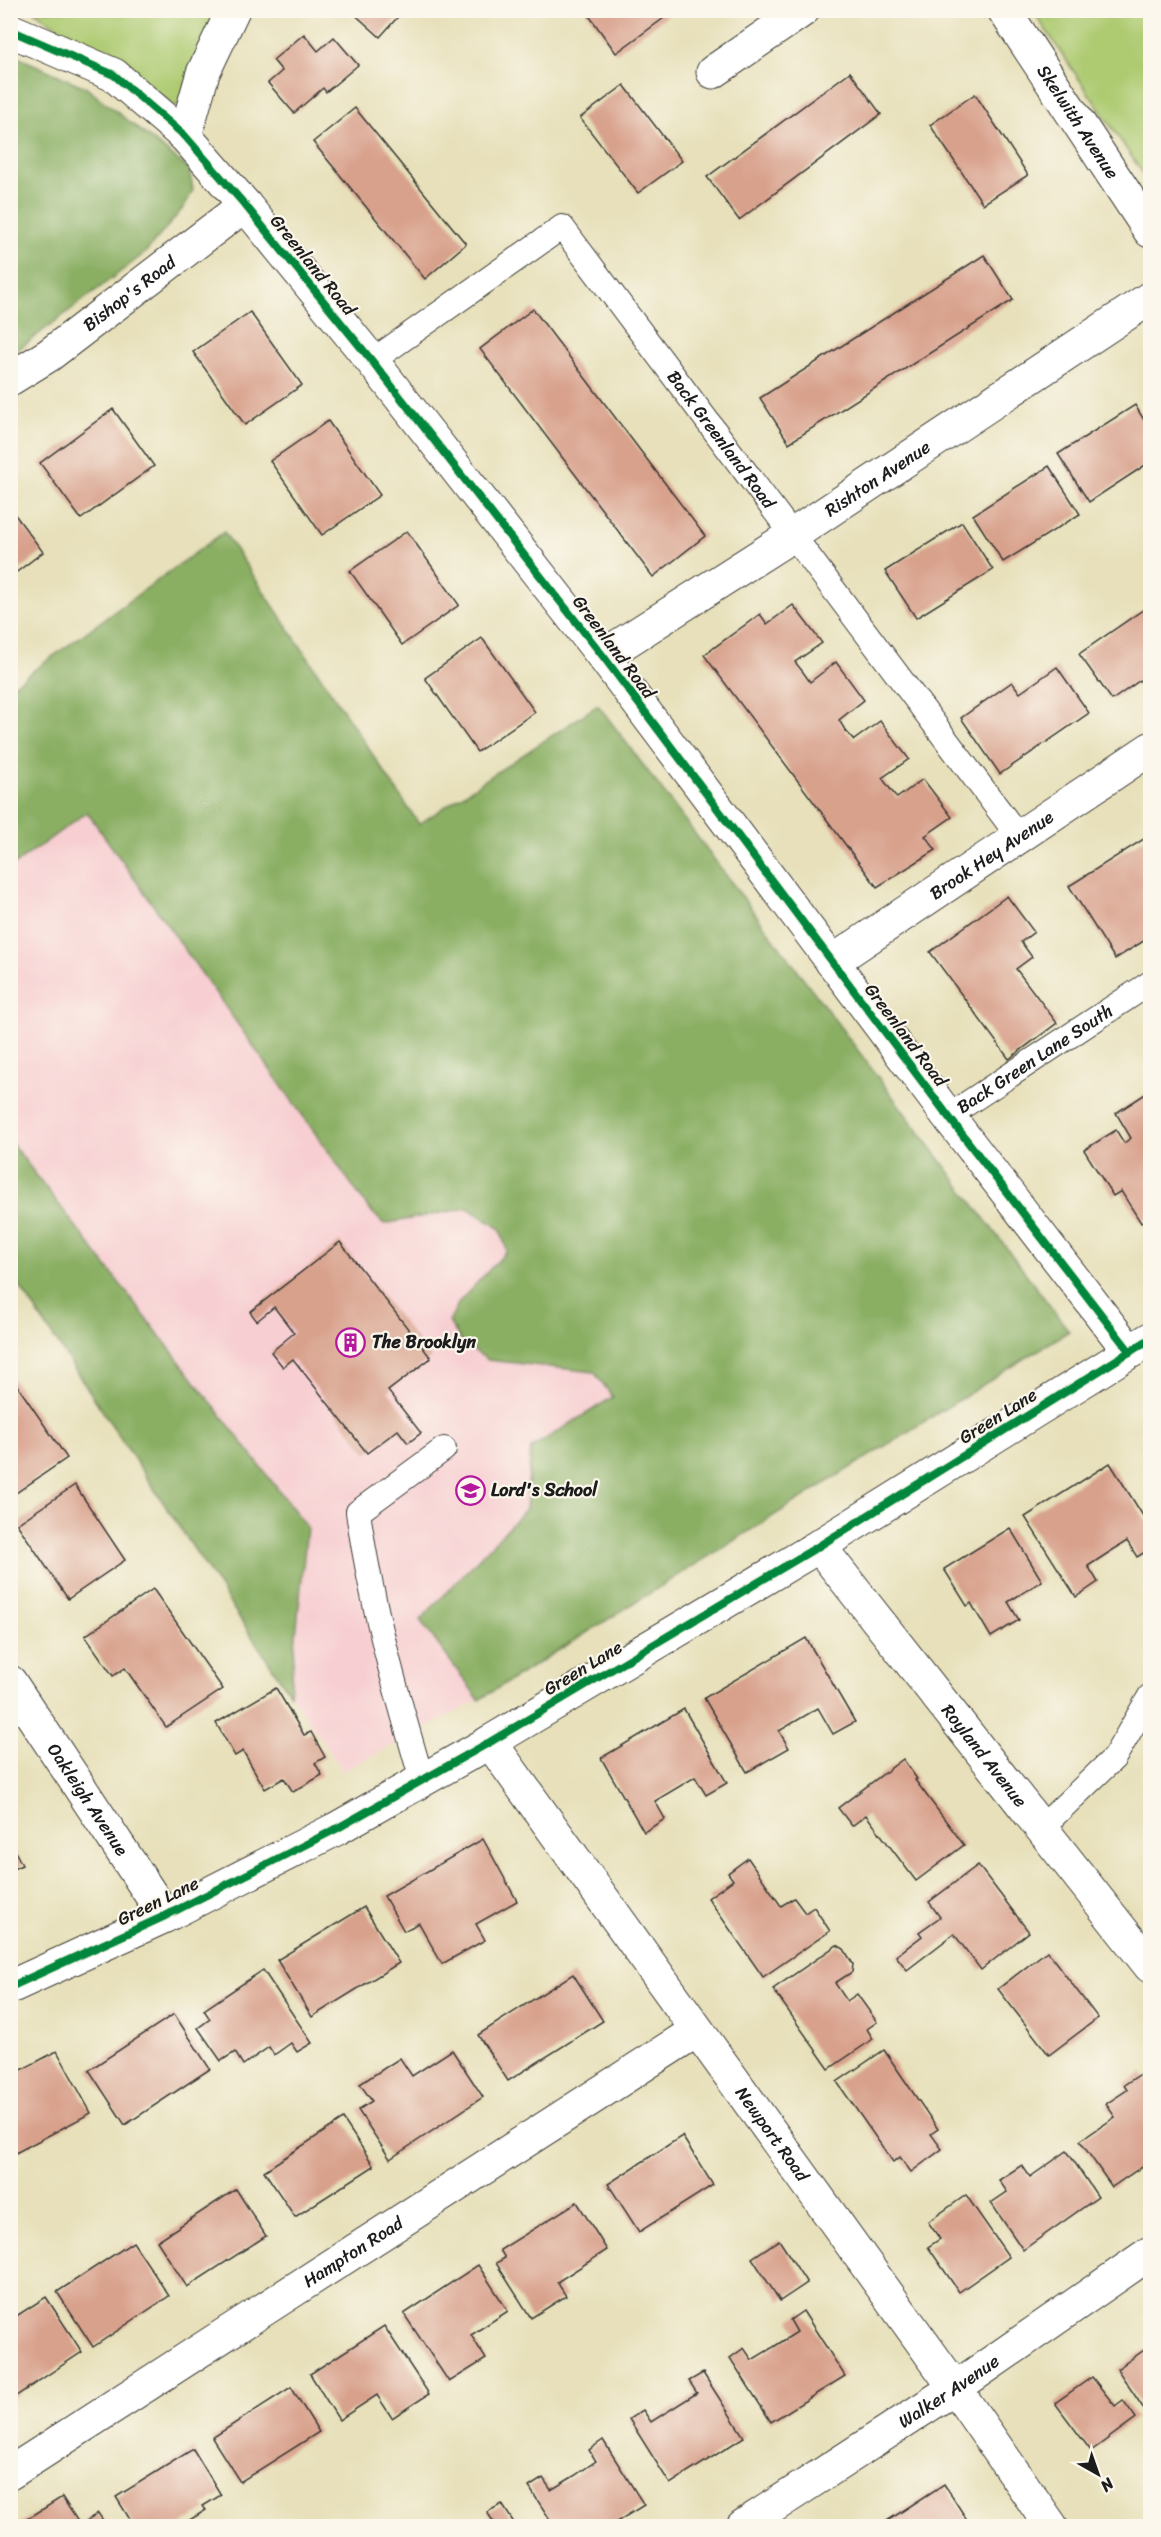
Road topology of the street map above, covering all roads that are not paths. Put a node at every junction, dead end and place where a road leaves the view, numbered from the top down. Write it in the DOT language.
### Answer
graph roads {
  1 [pos="233,10"];
  2 [pos="802,10"];
  3 [pos="1004,10"];
  4 [pos="10,30"];
  5 [pos="713,72"];
  6 [pos="185,136"];
  7 [pos="245,205"];
  8 [pos="1150,231"];
  9 [pos="1150,298"];
  10 [pos="372,361"];
  11 [pos="10,379"];
  12 [pos="791,536"];
  13 [pos="603,656"];
  14 [pos="1150,750"];
  15 [pos="1019,837"];
  16 [pos="832,962"];
  17 [pos="1150,983"];
  18 [pos="948,1116"];
  19 [pos="1140,1345"];
  20 [pos="444,1449"];
  21 [pos="819,1546"];
  22 [pos="10,1682"];
  23 [pos="1150,1696"];
  24 [pos="490,1742"];
  25 [pos="422,1780"];
  26 [pos="1041,1828"];
  27 [pos="165,1916"];
  28 [pos="1150,1966"];
  29 [pos="10,1988"];
  30 [pos="696,2031"];
  31 [pos="1150,2253"];
  32 [pos="955,2388"];
  33 [pos="10,2473"];
  34 [pos="743,2526"];
  35 [pos="1051,2526"];
  1 -- 6 [label="street"];
  2 -- 5 [label="street"];
  3 -- 8 [label="street, Skelwith Avenue"];
  4 -- 6 [label="street, Greenland Road"];
  6 -- 7 [label="street, Greenland Road"];
  7 -- 10 [label="street, Greenland Road"];
  7 -- 11 [label="street, Bishop's Road"];
  9 -- 12 [label="street, Rishton Avenue"];
  10 -- 12 [label="lane, Back Greenland Road"];
  10 -- 13 [label="street, Greenland Road"];
  12 -- 13 [label="street, Rishton Avenue"];
  12 -- 15 [label="lane, Back Greenland Road"];
  13 -- 16 [label="street, Greenland Road"];
  14 -- 15 [label="street, Brook Hey Avenue"];
  15 -- 16 [label="street, Brook Hey Avenue"];
  16 -- 18 [label="street, Greenland Road"];
  17 -- 18 [label="lane, Back Green Lane South"];
  18 -- 19 [label="street, Greenland Road"];
  19 -- 21 [label="street, Green Lane"];
  20 -- 25 [label="lane"];
  21 -- 24 [label="street, Green Lane"];
  21 -- 26 [label="street, Royland Avenue"];
  22 -- 27 [label="street, Oakleigh Avenue"];
  23 -- 26 [label="lane"];
  24 -- 25 [label="street, Green Lane"];
  24 -- 30 [label="street, Newport Road"];
  25 -- 27 [label="street, Green Lane"];
  26 -- 28 [label="street, Royland Avenue"];
  27 -- 29 [label="street, Green Lane"];
  30 -- 32 [label="street, Newport Road"];
  30 -- 33 [label="street, Hampton Road"];
  31 -- 32 [label="street, Walker Avenue"];
  32 -- 34 [label="street, Walker Avenue"];
  32 -- 35 [label="street, Newport Road"];
}
